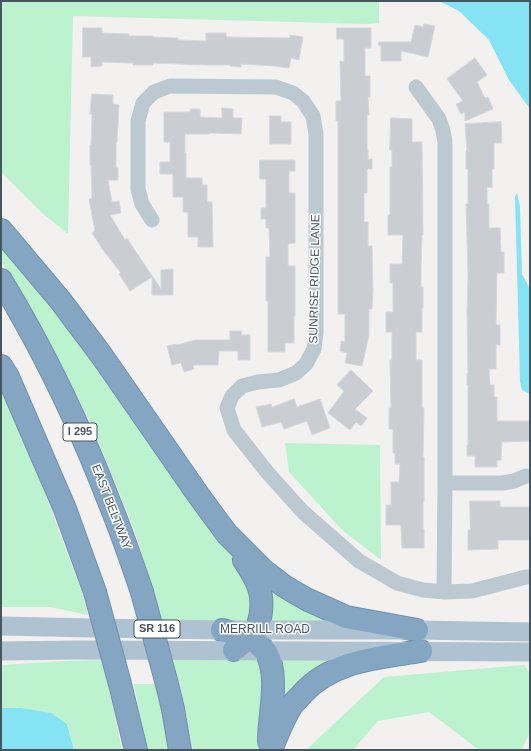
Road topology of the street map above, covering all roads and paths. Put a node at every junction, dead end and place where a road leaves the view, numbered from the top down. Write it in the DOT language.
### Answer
graph roads {
  1 [pos="416,87"];
  2 [pos="152,220"];
  3 [pos="1,230"];
  4 [pos="1,280"];
  5 [pos="1,366"];
  6 [pos="526,476"];
  7 [pos="445,483"];
  8 [pos="227,534"];
  9 [pos="530,577"];
  10 [pos="444,592"];
  11 [pos="1,626"];
  12 [pos="222,630"];
  13 [pos="417,630"];
  14 [pos="251,642"];
  15 [pos="529,642"];
  16 [pos="1,651"];
  17 [pos="429,652"];
  18 [pos="136,750"];
  19 [pos="180,750"];
  20 [pos="270,750"];
  1 -- 7 [label="street"];
  2 -- 10 [label="street, SUNRISE RIDGE LANE"];
  3 -- 8 [label="highway"];
  4 -- 19 [label="highway, EAST BELTWAY / I 295, bridge"];
  5 -- 18 [label="highway, bridge"];
  6 -- 7 [label="street"];
  7 -- 10 [label="street"];
  8 -- 13 [label="highway"];
  8 -- 14 [label="highway"];
  9 -- 10 [label="street, SUNRISE RIDGE LANE"];
  11 -- 12 [label="main road, MERRILL ROAD / SR 116"];
  12 -- 14 [label="highway"];
  13 -- 14 [label="main road, MERRILL ROAD / SR 116"];
  13 -- 15 [label="main road, MERRILL ROAD / SR 116"];
  14 -- 16 [label="main road, MERRILL ROAD / SR 116"];
  14 -- 17 [label="main road, MERRILL ROAD / SR 116"];
  14 -- 20 [label="highway"];
  15 -- 17 [label="main road, MERRILL ROAD / SR 116"];
  17 -- 20 [label="highway"];
}
